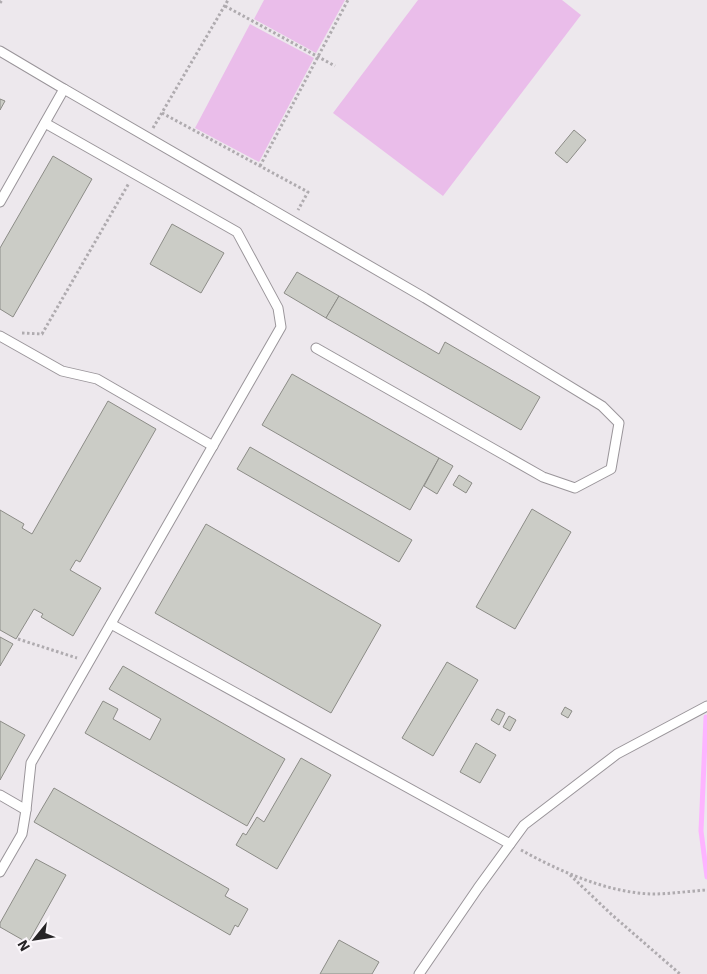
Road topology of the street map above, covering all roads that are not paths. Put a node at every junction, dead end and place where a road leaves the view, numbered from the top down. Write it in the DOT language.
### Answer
graph roads {
  1 [pos="0,52"];
  2 [pos="64,89"];
  3 [pos="44,124"];
  4 [pos="0,202"];
  5 [pos="0,336"];
  6 [pos="316,348"];
  7 [pos="213,446"];
  8 [pos="111,624"];
  9 [pos="707,706"];
  10 [pos="0,795"];
  11 [pos="26,810"];
  12 [pos="510,844"];
  13 [pos="0,872"];
  14 [pos="419,974"];
  1 -- 2 [label="lane"];
  2 -- 3 [label="lane"];
  2 -- 6 [label="lane"];
  3 -- 4 [label="lane"];
  3 -- 7 [label="lane"];
  5 -- 7 [label="lane"];
  7 -- 8 [label="lane"];
  8 -- 11 [label="lane"];
  8 -- 12 [label="lane"];
  9 -- 12 [label="lane"];
  10 -- 11 [label="lane"];
  11 -- 13 [label="lane"];
  12 -- 14 [label="lane"];
}
